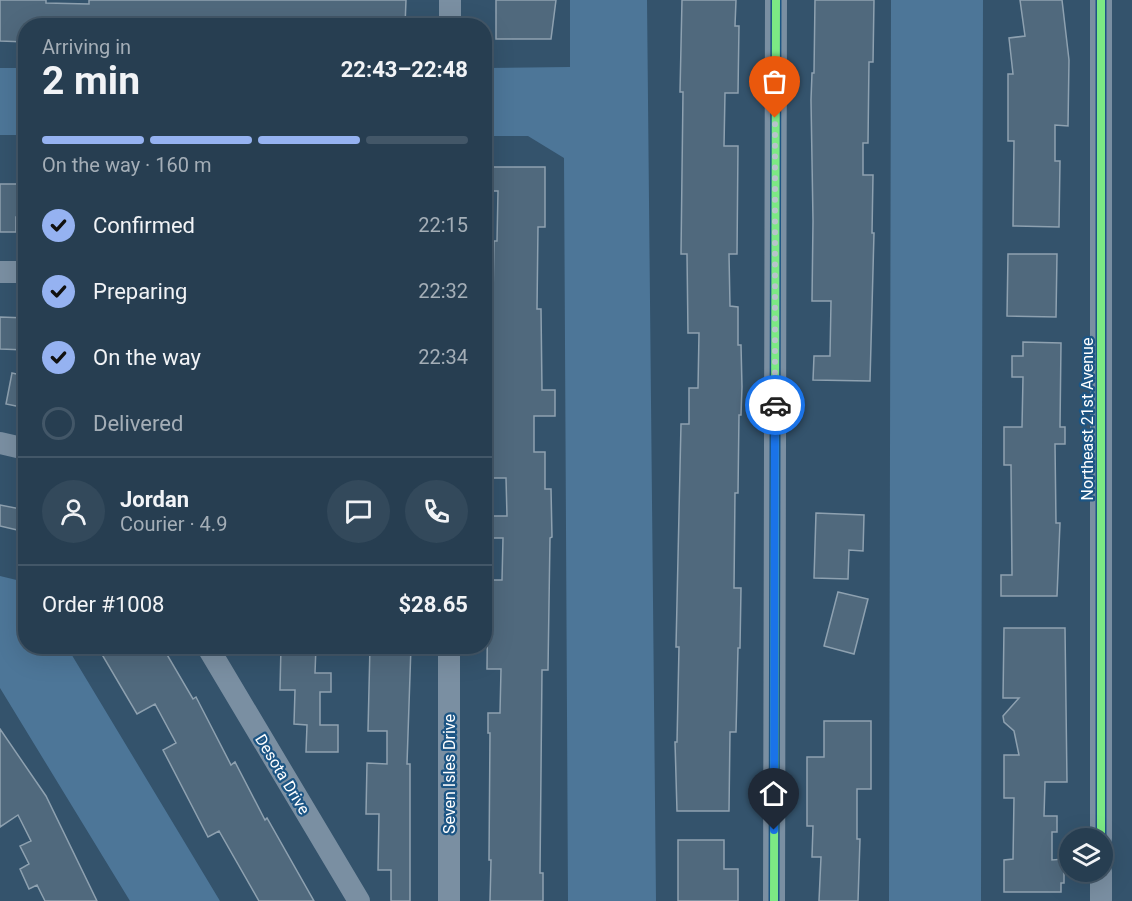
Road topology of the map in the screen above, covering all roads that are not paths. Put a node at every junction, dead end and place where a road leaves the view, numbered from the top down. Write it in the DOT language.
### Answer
graph roads {
  1 [pos="450,0"];
  2 [pos="776,0"];
  3 [pos="1101,0"];
  4 [pos="450,18"];
  5 [pos="0,272"];
  6 [pos="18,272"];
  7 [pos="0,443"];
  8 [pos="18,447"];
  9 [pos="212,654"];
  10 [pos="449,654"];
  11 [pos="1101,828"];
  12 [pos="1101,882"];
  13 [pos="359,901"];
  14 [pos="449,901"];
  15 [pos="774,901"];
  16 [pos="1101,901"];
  1 -- 4 [label="street"];
  2 -- 15 [label="street"];
  3 -- 11 [label="street, Northeast 21st Avenue"];
  5 -- 6 [label="street"];
  7 -- 8 [label="street"];
  9 -- 13 [label="street, Desota Drive"];
  10 -- 14 [label="street, Seven Isles Drive"];
  12 -- 16 [label="street"];
}
